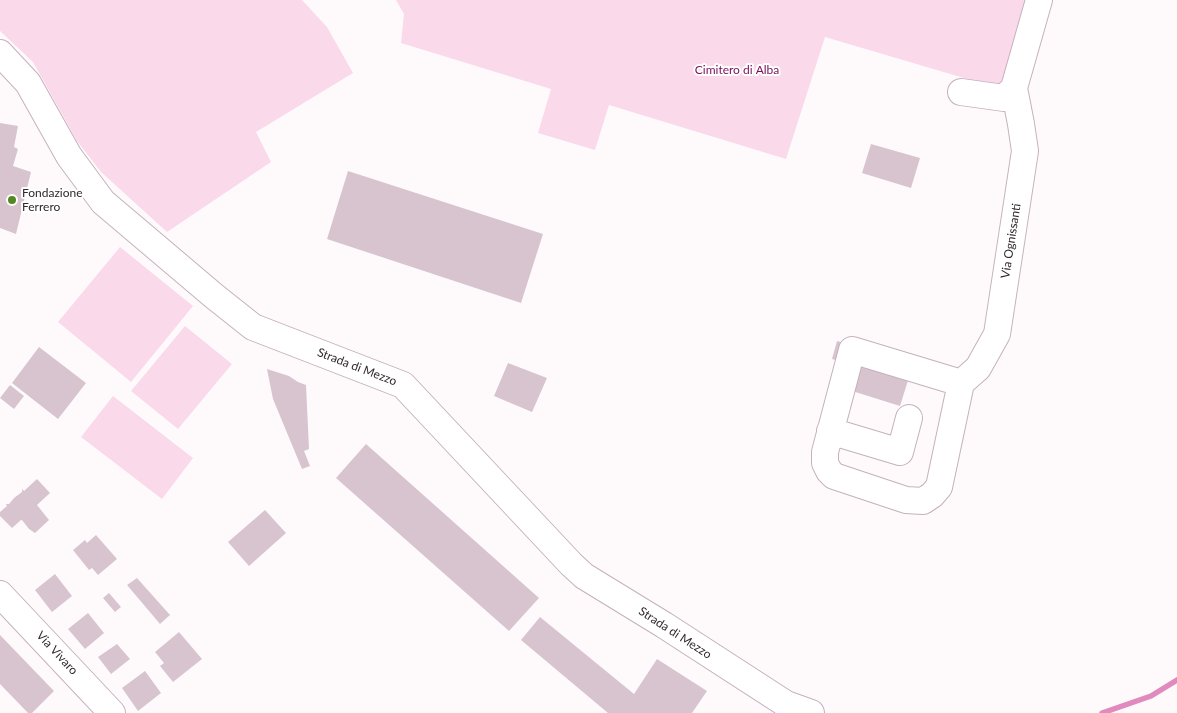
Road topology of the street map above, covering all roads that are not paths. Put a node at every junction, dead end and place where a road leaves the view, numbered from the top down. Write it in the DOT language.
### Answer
graph roads {
  1 [pos="1039,0"];
  2 [pos="0,53"];
  3 [pos="1014,88"];
  4 [pos="961,92"];
  5 [pos="961,383"];
  6 [pos="909,418"];
  7 [pos="830,431"];
  8 [pos="0,594"];
  9 [pos="112,713"];
  10 [pos="811,713"];
  1 -- 3 [label="street, Via Ognissanti"];
  2 -- 10 [label="street, Strada di Mezzo"];
  3 -- 4 [label="street"];
  3 -- 5 [label="street, Via Ognissanti"];
  5 -- 7 [label="street"];
  5 -- 7 [label="street"];
  6 -- 7 [label="street"];
  8 -- 9 [label="street, Via Vivaro"];
}
